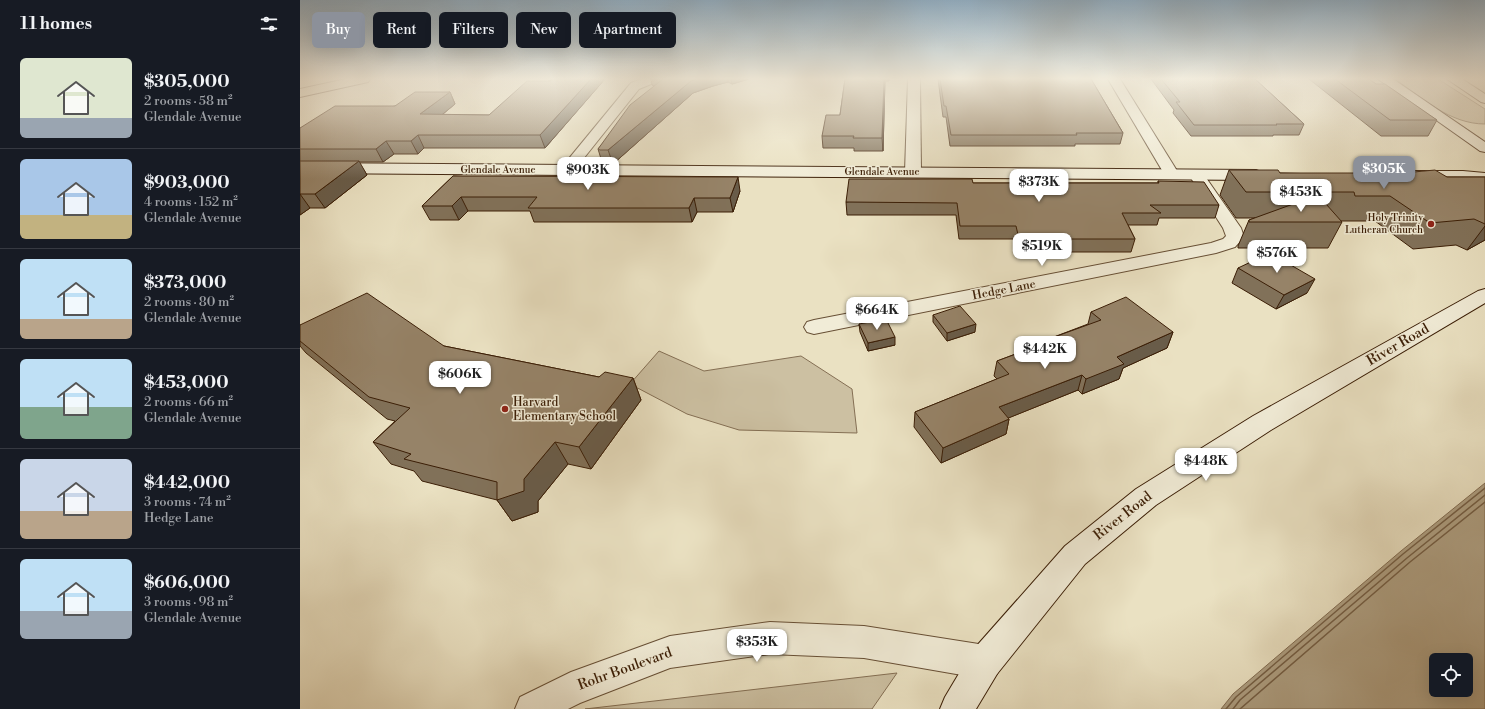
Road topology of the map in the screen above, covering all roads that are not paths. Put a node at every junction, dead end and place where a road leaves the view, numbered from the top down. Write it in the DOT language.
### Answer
graph roads {
  1 [pos="614,112"];
  2 [pos="914,112"];
  3 [pos="1134,112"];
  4 [pos="1430,112"];
  5 [pos="1440,119"];
  6 [pos="1485,131"];
  7 [pos="1485,148"];
  8 [pos="300,168"];
  9 [pos="567,170"];
  10 [pos="913,172"];
  11 [pos="1485,172"];
  12 [pos="1171,174"];
  13 [pos="1197,175"];
  14 [pos="1267,175"];
  15 [pos="1400,176"];
  16 [pos="1463,176"];
  17 [pos="1485,178"];
  18 [pos="1485,295"];
  19 [pos="814,327"];
  20 [pos="985,662"];
  21 [pos="532,709"];
  22 [pos="957,709"];
  1 -- 9 [label="street"];
  2 -- 10 [label="street"];
  3 -- 12 [label="street"];
  4 -- 5 [label="street"];
  5 -- 6 [label="street"];
  5 -- 7 [label="street"];
  8 -- 9 [label="street, Glendale Avenue"];
  9 -- 10 [label="street, Glendale Avenue"];
  10 -- 12 [label="street, Glendale Avenue"];
  11 -- 16 [label="street"];
  12 -- 13 [label="street, Glendale Avenue"];
  13 -- 14 [label="street, Glendale Avenue"];
  13 -- 19 [label="street, Hedge Lane"];
  15 -- 16 [label="street"];
  16 -- 17 [label="street"];
  18 -- 20 [label="street, River Road"];
  20 -- 21 [label="street, Rohr Boulevard"];
  20 -- 22 [label="street, River Road"];
}
